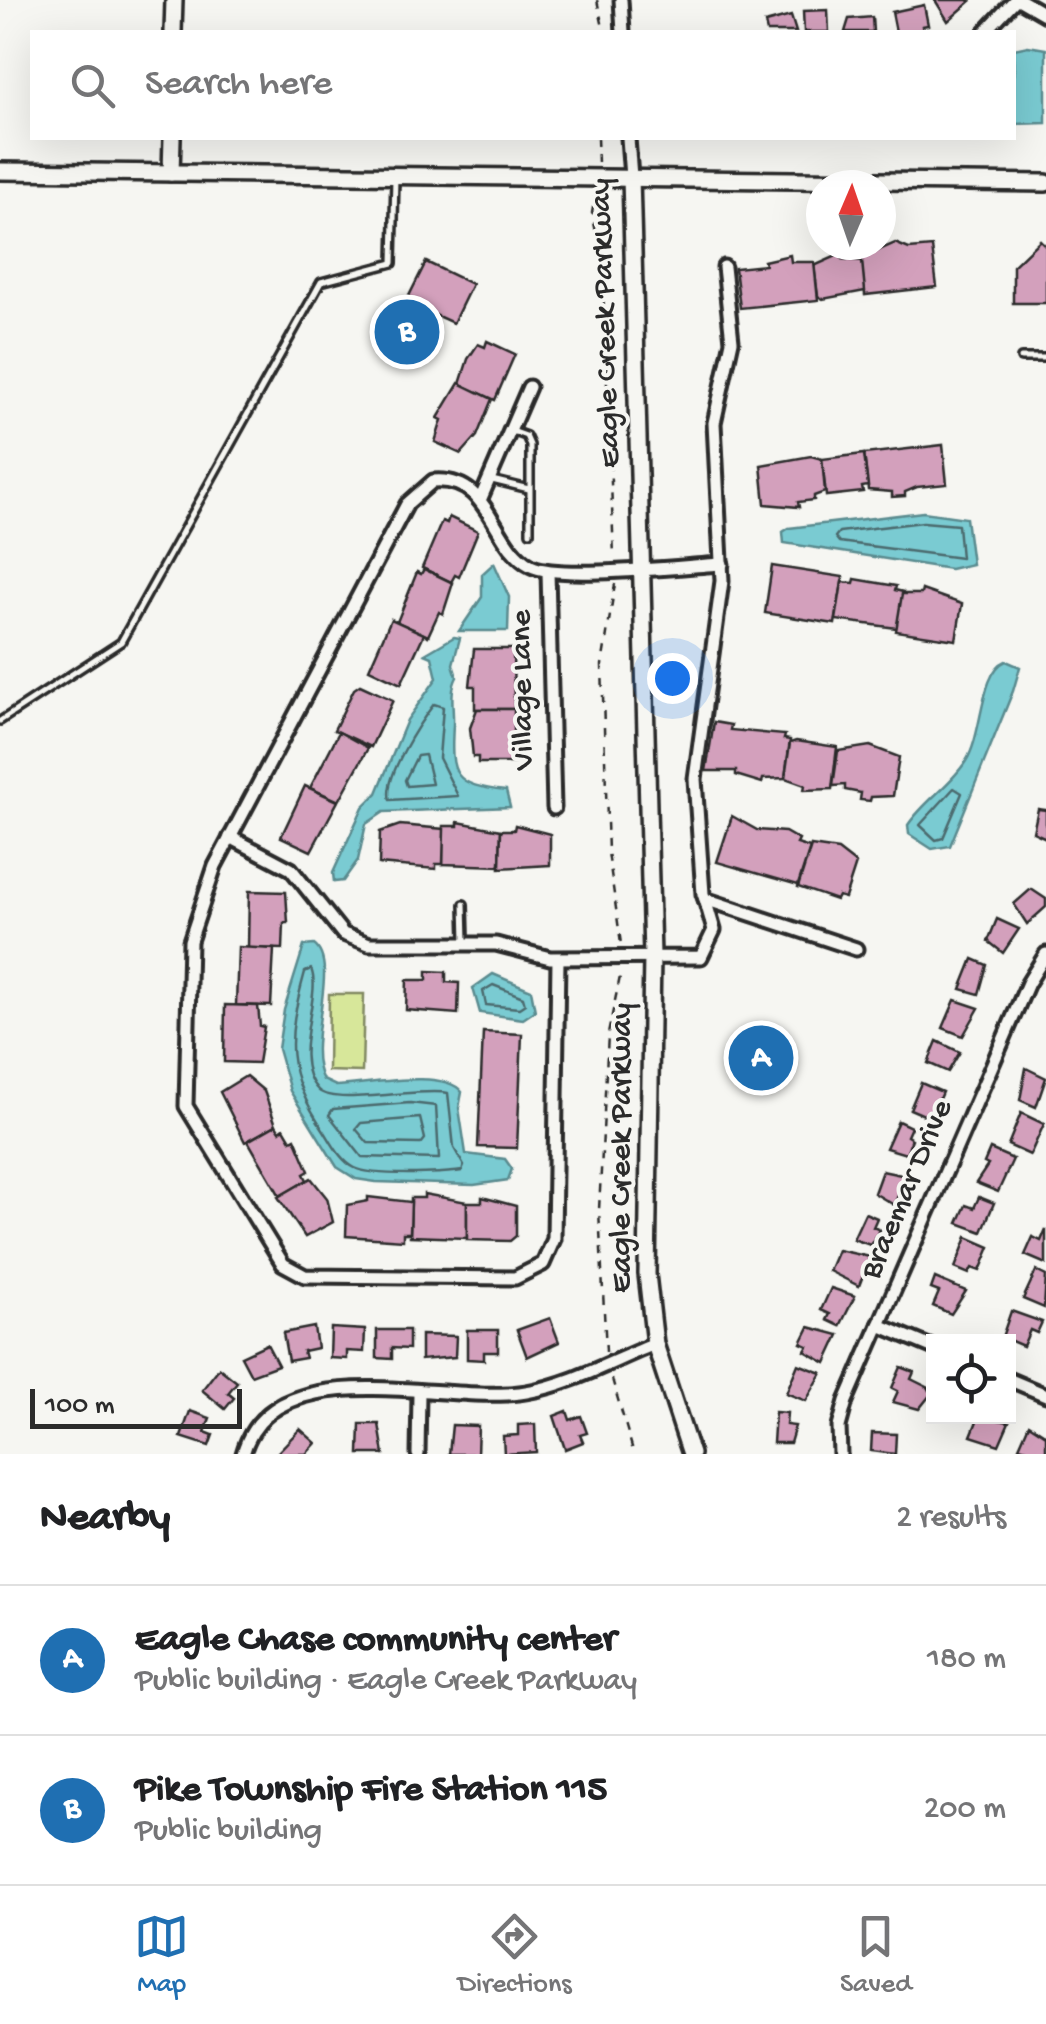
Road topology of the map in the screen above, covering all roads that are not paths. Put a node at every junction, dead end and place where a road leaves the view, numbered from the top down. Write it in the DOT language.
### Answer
graph roads {
  1 [pos="174,0"];
  2 [pos="621,0"];
  3 [pos="1018,0"];
  4 [pos="1046,15"];
  5 [pos="174,30"];
  6 [pos="623,30"];
  7 [pos="988,30"];
  8 [pos="172,140"];
  9 [pos="628,140"];
  10 [pos="0,171"];
  11 [pos="171,173"];
  12 [pos="396,176"];
  13 [pos="630,178"];
  14 [pos="1046,182"];
  15 [pos="724,268"];
  16 [pos="1021,358"];
  17 [pos="1046,358"];
  18 [pos="529,387"];
  19 [pos="510,430"];
  20 [pos="489,479"];
  21 [pos="530,489"];
  22 [pos="480,498"];
  23 [pos="530,532"];
  24 [pos="722,564"];
  25 [pos="641,567"];
  26 [pos="548,572"];
  27 [pos="0,721"];
  28 [pos="554,808"];
  29 [pos="230,837"];
  30 [pos="705,899"];
  31 [pos="464,904"];
  32 [pos="465,944"];
  33 [pos="856,949"];
  34 [pos="1046,954"];
  35 [pos="652,956"];
  36 [pos="558,958"];
  37 [pos="879,1325"];
  38 [pos="655,1344"];
  39 [pos="926,1345"];
  40 [pos="1016,1382"];
  41 [pos="418,1392"];
  42 [pos="1046,1395"];
  43 [pos="243,1454"];
  44 [pos="418,1454"];
  45 [pos="691,1454"];
  46 [pos="840,1454"];
  1 -- 5 [label="main road"];
  2 -- 6 [label="street"];
  3 -- 4 [label="street"];
  3 -- 7 [label="street"];
  8 -- 11 [label="main road"];
  9 -- 13 [label="street, Eagle Creek Parkway"];
  10 -- 11 [label="main road"];
  11 -- 12 [label="main road"];
  12 -- 13 [label="main road"];
  12 -- 27 [label="lane"];
  13 -- 14 [label="main road"];
  13 -- 25 [label="main road, Eagle Creek Parkway"];
  15 -- 24 [label="street, Eagle Creek Parkway"];
  16 -- 17 [label="lane"];
  18 -- 19 [label="street"];
  19 -- 20 [label="street"];
  19 -- 21 [label="lane"];
  20 -- 21 [label="lane"];
  20 -- 22 [label="street"];
  21 -- 23 [label="lane"];
  22 -- 26 [label="street"];
  22 -- 29 [label="street"];
  24 -- 25 [label="street"];
  24 -- 30 [label="street, Eagle Creek Parkway"];
  25 -- 26 [label="street"];
  25 -- 35 [label="main road, Eagle Creek Parkway"];
  26 -- 28 [label="street, Village Lane"];
  29 -- 32 [label="street"];
  29 -- 36 [label="street"];
  30 -- 33 [label="street"];
  30 -- 35 [label="street, Eagle Creek Parkway"];
  31 -- 32 [label="lane"];
  32 -- 36 [label="street"];
  34 -- 37 [label="street, Braemar Drive"];
  35 -- 36 [label="street"];
  35 -- 38 [label="main road, Eagle Creek Parkway"];
  37 -- 39 [label="street"];
  37 -- 46 [label="street, Braemar Drive"];
  38 -- 41 [label="street"];
  38 -- 45 [label="main road, Eagle Creek Parkway"];
  40 -- 42 [label="street"];
  41 -- 43 [label="street"];
  41 -- 44 [label="street"];
}
